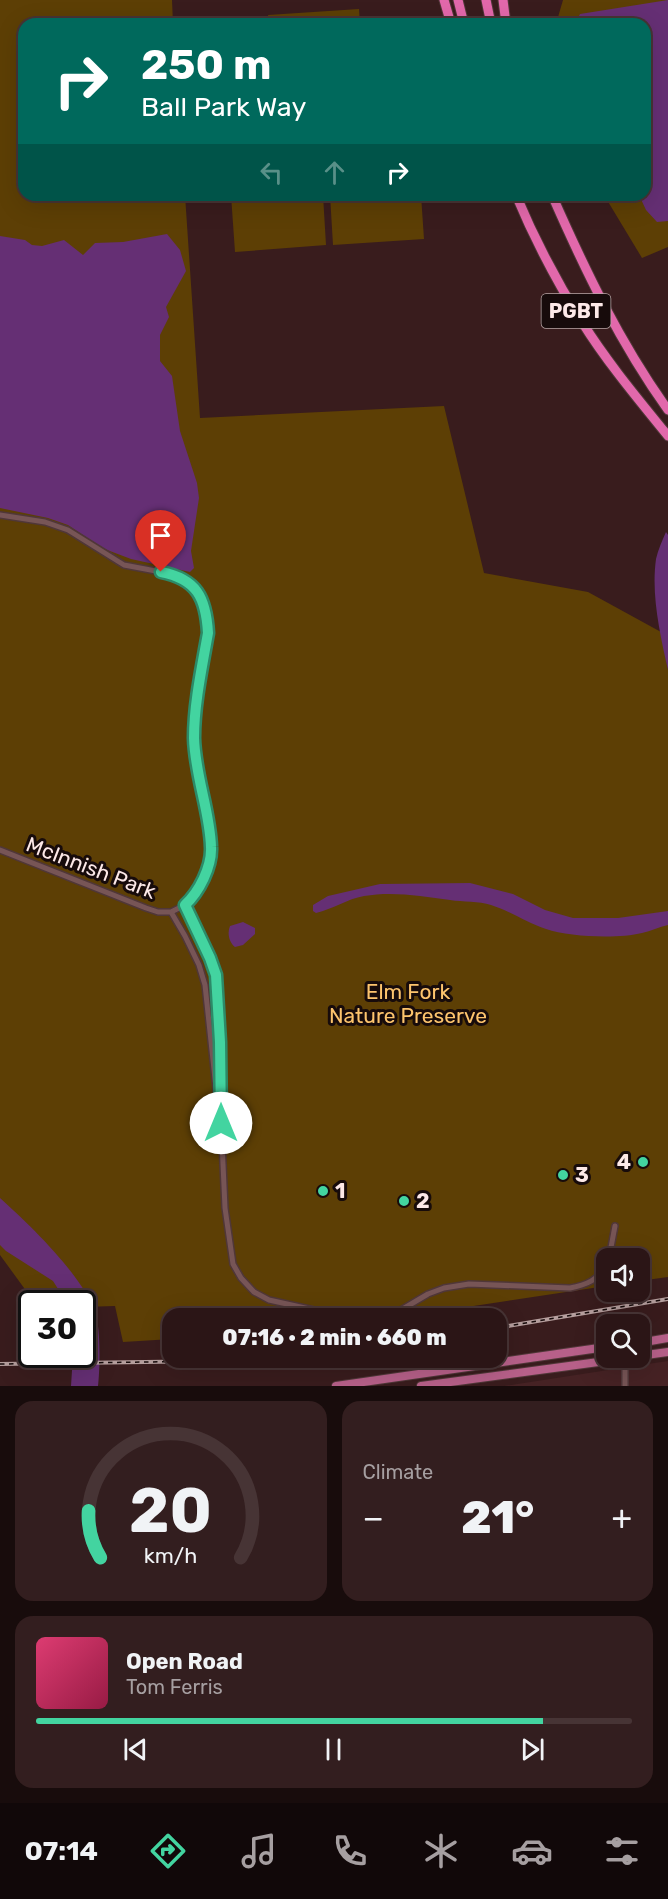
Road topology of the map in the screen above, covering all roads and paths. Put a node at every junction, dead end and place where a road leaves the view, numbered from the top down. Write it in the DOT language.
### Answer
graph roads {
  1 [pos="444,0"];
  2 [pos="459,0"];
  3 [pos="486,0"];
  4 [pos="503,0"];
  5 [pos="449,18"];
  6 [pos="463,18"];
  7 [pos="490,18"];
  8 [pos="505,18"];
  9 [pos="519,201"];
  10 [pos="555,201"];
  11 [pos="668,410"];
  12 [pos="668,436"];
  13 [pos="0,515"];
  14 [pos="0,850"];
  15 [pos="185,905"];
  16 [pos="171,912"];
  17 [pos="222,1142"];
  18 [pos="615,1226"];
  19 [pos="611,1248"];
  20 [pos="596,1278"];
  21 [pos="668,1338"];
  22 [pos="650,1341"];
  23 [pos="596,1348"];
  24 [pos="668,1352"];
  25 [pos="650,1354"];
  26 [pos="596,1362"];
  27 [pos="626,1368"];
  28 [pos="336,1386"];
  29 [pos="421,1386"];
  30 [pos="625,1386"];
  1 -- 5 [label="highway"];
  2 -- 6 [label="highway"];
  3 -- 7 [label="highway"];
  4 -- 8 [label="highway"];
  9 -- 12 [label="highway, PGBT"];
  10 -- 11 [label="highway, PGBT"];
  13 -- 15 [label="street"];
  14 -- 16 [label="street, McInnish Park"];
  15 -- 16 [label="street"];
  15 -- 17 [label="street"];
  16 -- 17 [label="street"];
  17 -- 20 [label="street"];
  18 -- 19 [label="street"];
  21 -- 22 [label="main road"];
  23 -- 28 [label="main road"];
  24 -- 25 [label="main road"];
  26 -- 29 [label="main road"];
  27 -- 30 [label="street"];
}
